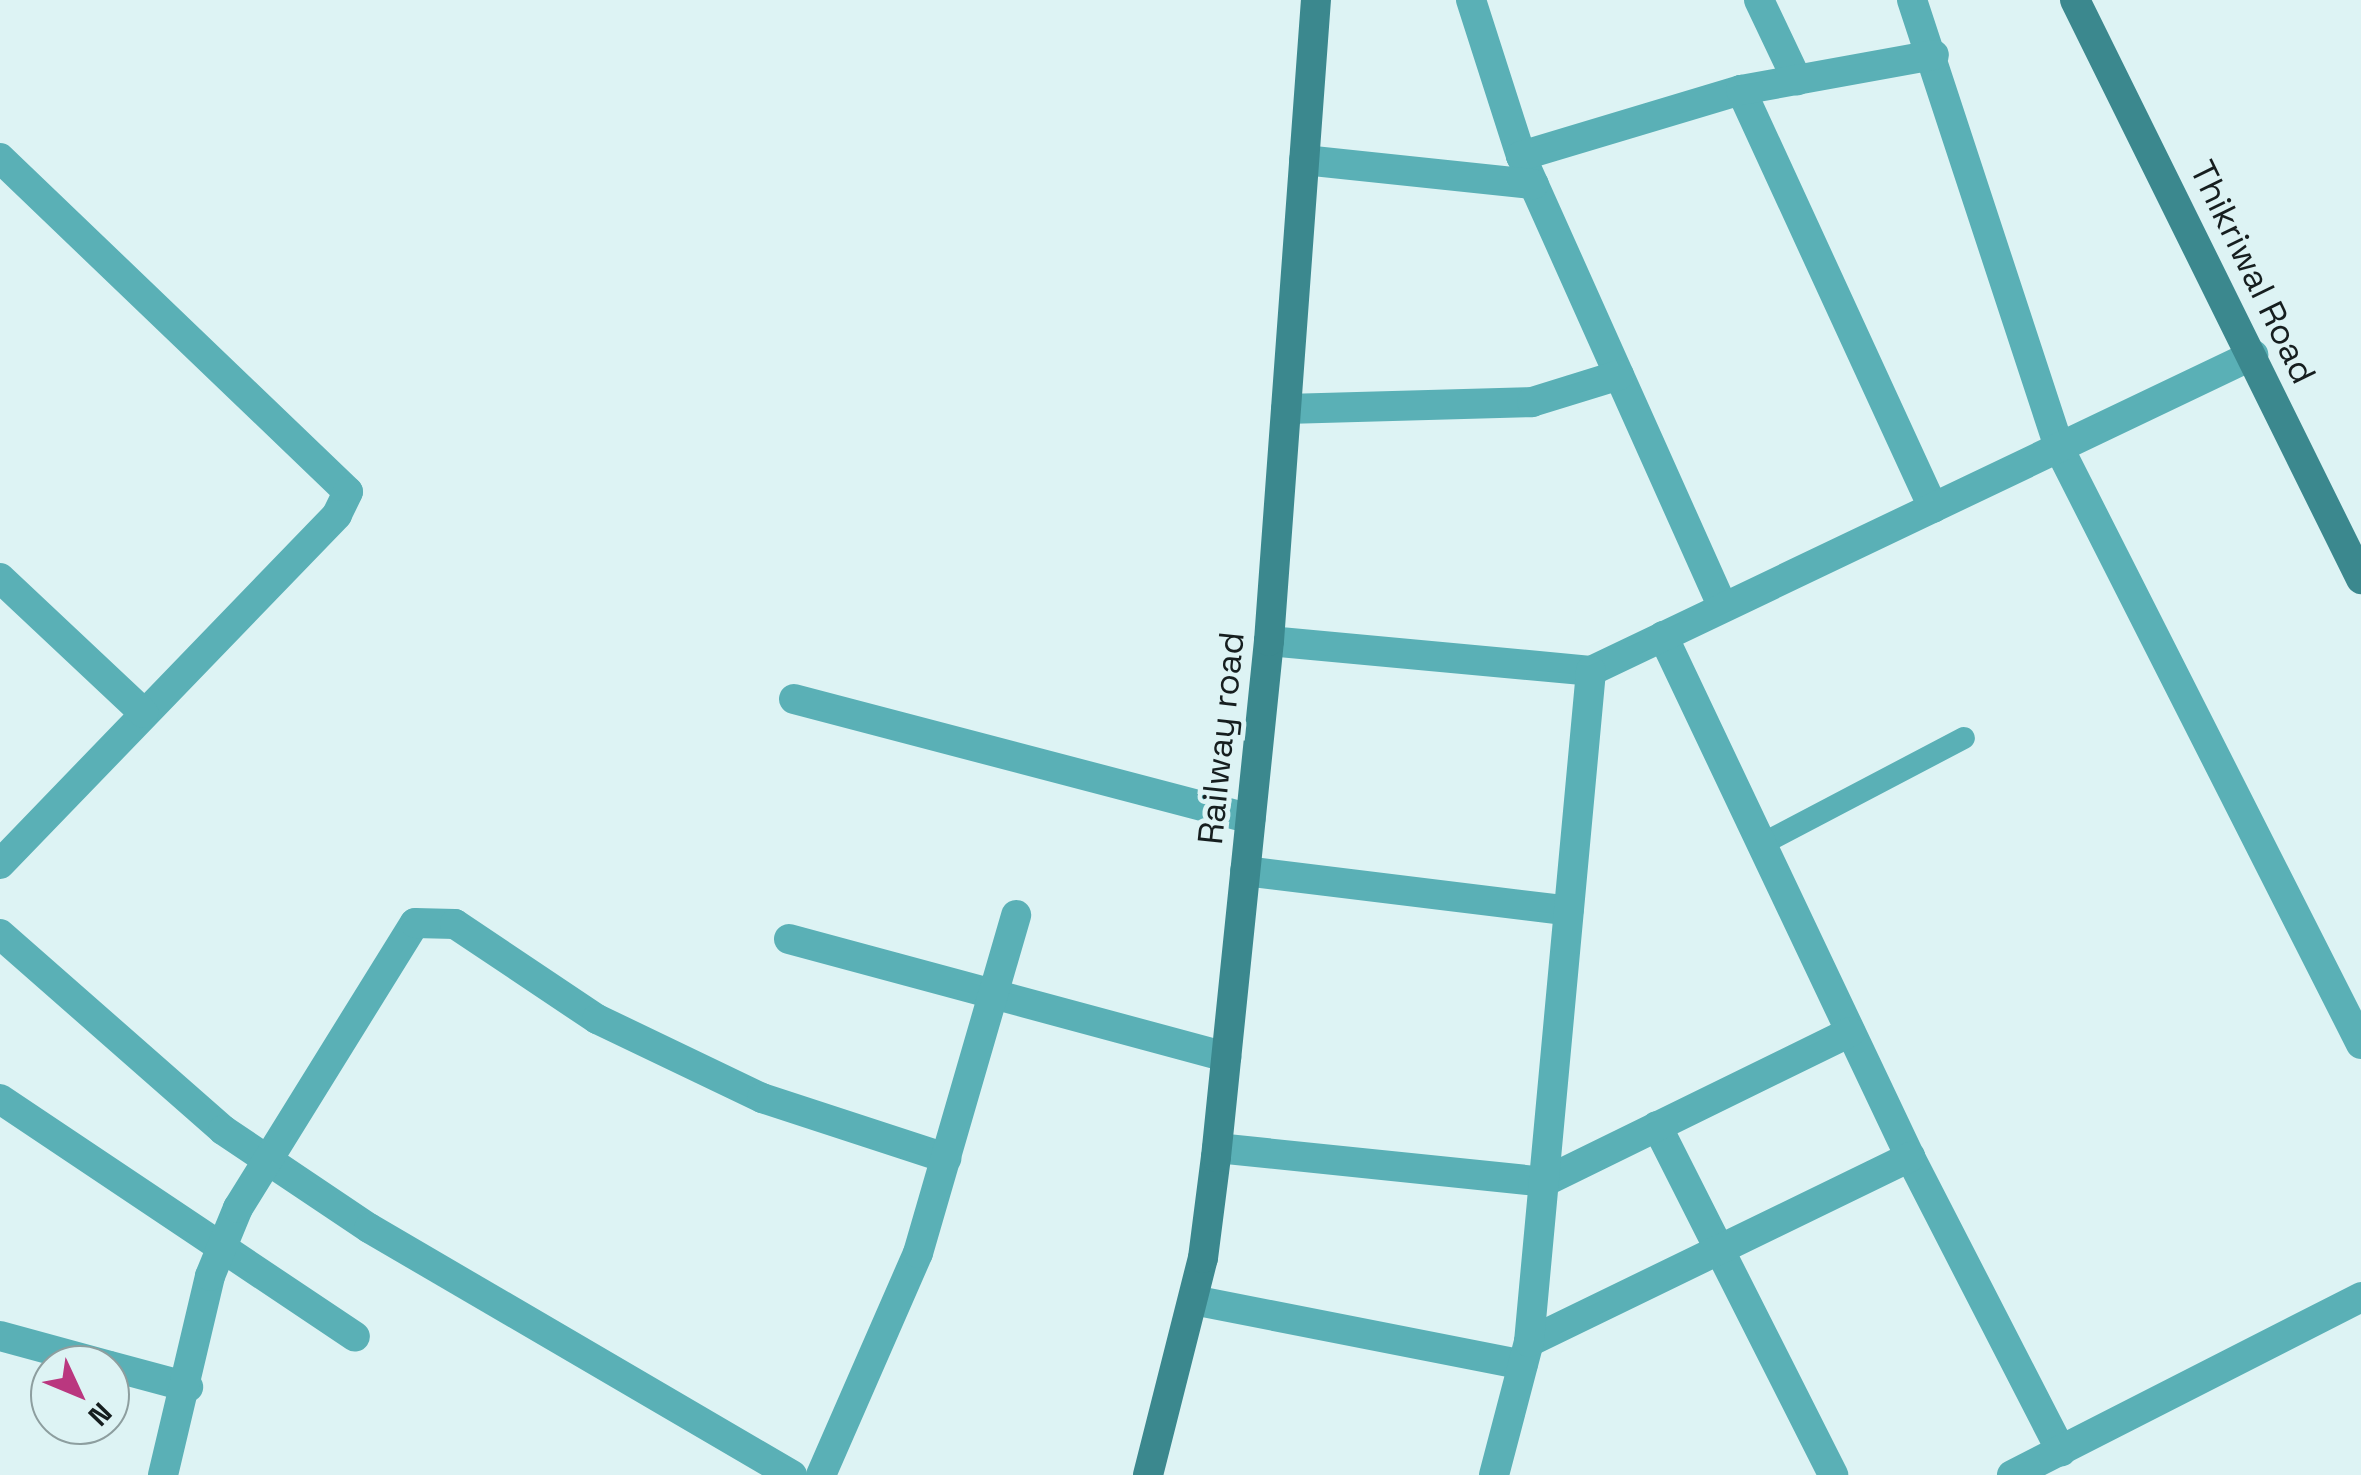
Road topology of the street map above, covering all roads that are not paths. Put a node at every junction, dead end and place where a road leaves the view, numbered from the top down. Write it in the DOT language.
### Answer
graph roads {
  1 [pos="1316,0"];
  2 [pos="1470,0"];
  3 [pos="1760,0"];
  4 [pos="1912,0"];
  5 [pos="2075,0"];
  6 [pos="1934,55"];
  7 [pos="1797,80"];
  8 [pos="1741,90"];
  9 [pos="0,158"];
  10 [pos="1304,160"];
  11 [pos="1528,170"];
  12 [pos="2253,355"];
  13 [pos="1620,375"];
  14 [pos="1286,409"];
  15 [pos="2059,448"];
  16 [pos="1933,508"];
  17 [pos="0,578"];
  18 [pos="2361,580"];
  19 [pos="1723,607"];
  20 [pos="1664,636"];
  21 [pos="1269,641"];
  22 [pos="1591,670"];
  23 [pos="794,699"];
  24 [pos="144,713"];
  25 [pos="1964,738"];
  26 [pos="1250,819"];
  27 [pos="1762,844"];
  28 [pos="0,864"];
  29 [pos="1245,871"];
  30 [pos="1569,911"];
  31 [pos="1016,916"];
  32 [pos="0,934"];
  33 [pos="789,939"];
  34 [pos="993,996"];
  35 [pos="1850,1032"];
  36 [pos="2361,1044"];
  37 [pos="1226,1057"];
  38 [pos="0,1099"];
  39 [pos="1657,1126"];
  40 [pos="1216,1148"];
  41 [pos="264,1157"];
  42 [pos="1910,1157"];
  43 [pos="946,1158"];
  44 [pos="1544,1182"];
  45 [pos="222,1248"];
  46 [pos="1718,1250"];
  47 [pos="2361,1297"];
  48 [pos="1194,1300"];
  49 [pos="0,1336"];
  50 [pos="356,1337"];
  51 [pos="34,1345"];
  52 [pos="1526,1353"];
  53 [pos="130,1371"];
  54 [pos="188,1386"];
  55 [pos="2061,1451"];
  56 [pos="164,1475"];
  57 [pos="792,1475"];
  58 [pos="820,1475"];
  59 [pos="1148,1475"];
  60 [pos="1494,1475"];
  61 [pos="1833,1475"];
  62 [pos="2012,1475"];
  1 -- 10 [label="main road, Railway road"];
  2 -- 11 [label="street"];
  3 -- 7 [label="street"];
  4 -- 6 [label="street"];
  5 -- 12 [label="main road, Thikriwal Road"];
  6 -- 7 [label="street"];
  6 -- 15 [label="street"];
  7 -- 8 [label="street"];
  8 -- 11 [label="street"];
  8 -- 16 [label="street"];
  9 -- 24 [label="street"];
  10 -- 11 [label="street"];
  10 -- 14 [label="main road, Railway road"];
  11 -- 13 [label="street"];
  12 -- 15 [label="street"];
  12 -- 18 [label="main road, Thikriwal Road"];
  13 -- 14 [label="street"];
  13 -- 19 [label="street"];
  14 -- 21 [label="main road, Railway road"];
  15 -- 16 [label="street"];
  15 -- 36 [label="street"];
  16 -- 19 [label="street"];
  17 -- 24 [label="street"];
  19 -- 20 [label="street"];
  20 -- 22 [label="street"];
  20 -- 27 [label="street"];
  21 -- 22 [label="street"];
  21 -- 26 [label="main road, Railway road"];
  22 -- 30 [label="street"];
  23 -- 26 [label="street"];
  24 -- 28 [label="street"];
  25 -- 27 [label="lane"];
  26 -- 29 [label="main road, Railway road"];
  27 -- 35 [label="street"];
  29 -- 30 [label="street"];
  29 -- 37 [label="main road, Railway road"];
  30 -- 44 [label="street"];
  31 -- 34 [label="street"];
  32 -- 41 [label="street"];
  33 -- 34 [label="street"];
  34 -- 37 [label="street"];
  34 -- 43 [label="street"];
  35 -- 39 [label="street"];
  35 -- 42 [label="street"];
  37 -- 40 [label="main road, Railway road"];
  38 -- 45 [label="street"];
  39 -- 44 [label="street"];
  39 -- 46 [label="street"];
  40 -- 44 [label="street"];
  40 -- 48 [label="main road, Railway road"];
  41 -- 43 [label="street"];
  41 -- 45 [label="street"];
  41 -- 57 [label="street"];
  42 -- 46 [label="street"];
  42 -- 55 [label="street"];
  43 -- 58 [label="street"];
  44 -- 52 [label="street"];
  45 -- 50 [label="street"];
  45 -- 54 [label="street"];
  46 -- 52 [label="street"];
  46 -- 61 [label="street"];
  47 -- 55 [label="street"];
  48 -- 52 [label="street"];
  48 -- 59 [label="main road, Railway road"];
  49 -- 51 [label="street"];
  52 -- 60 [label="street"];
  53 -- 54 [label="street"];
  54 -- 56 [label="street"];
  55 -- 62 [label="street"];
}
